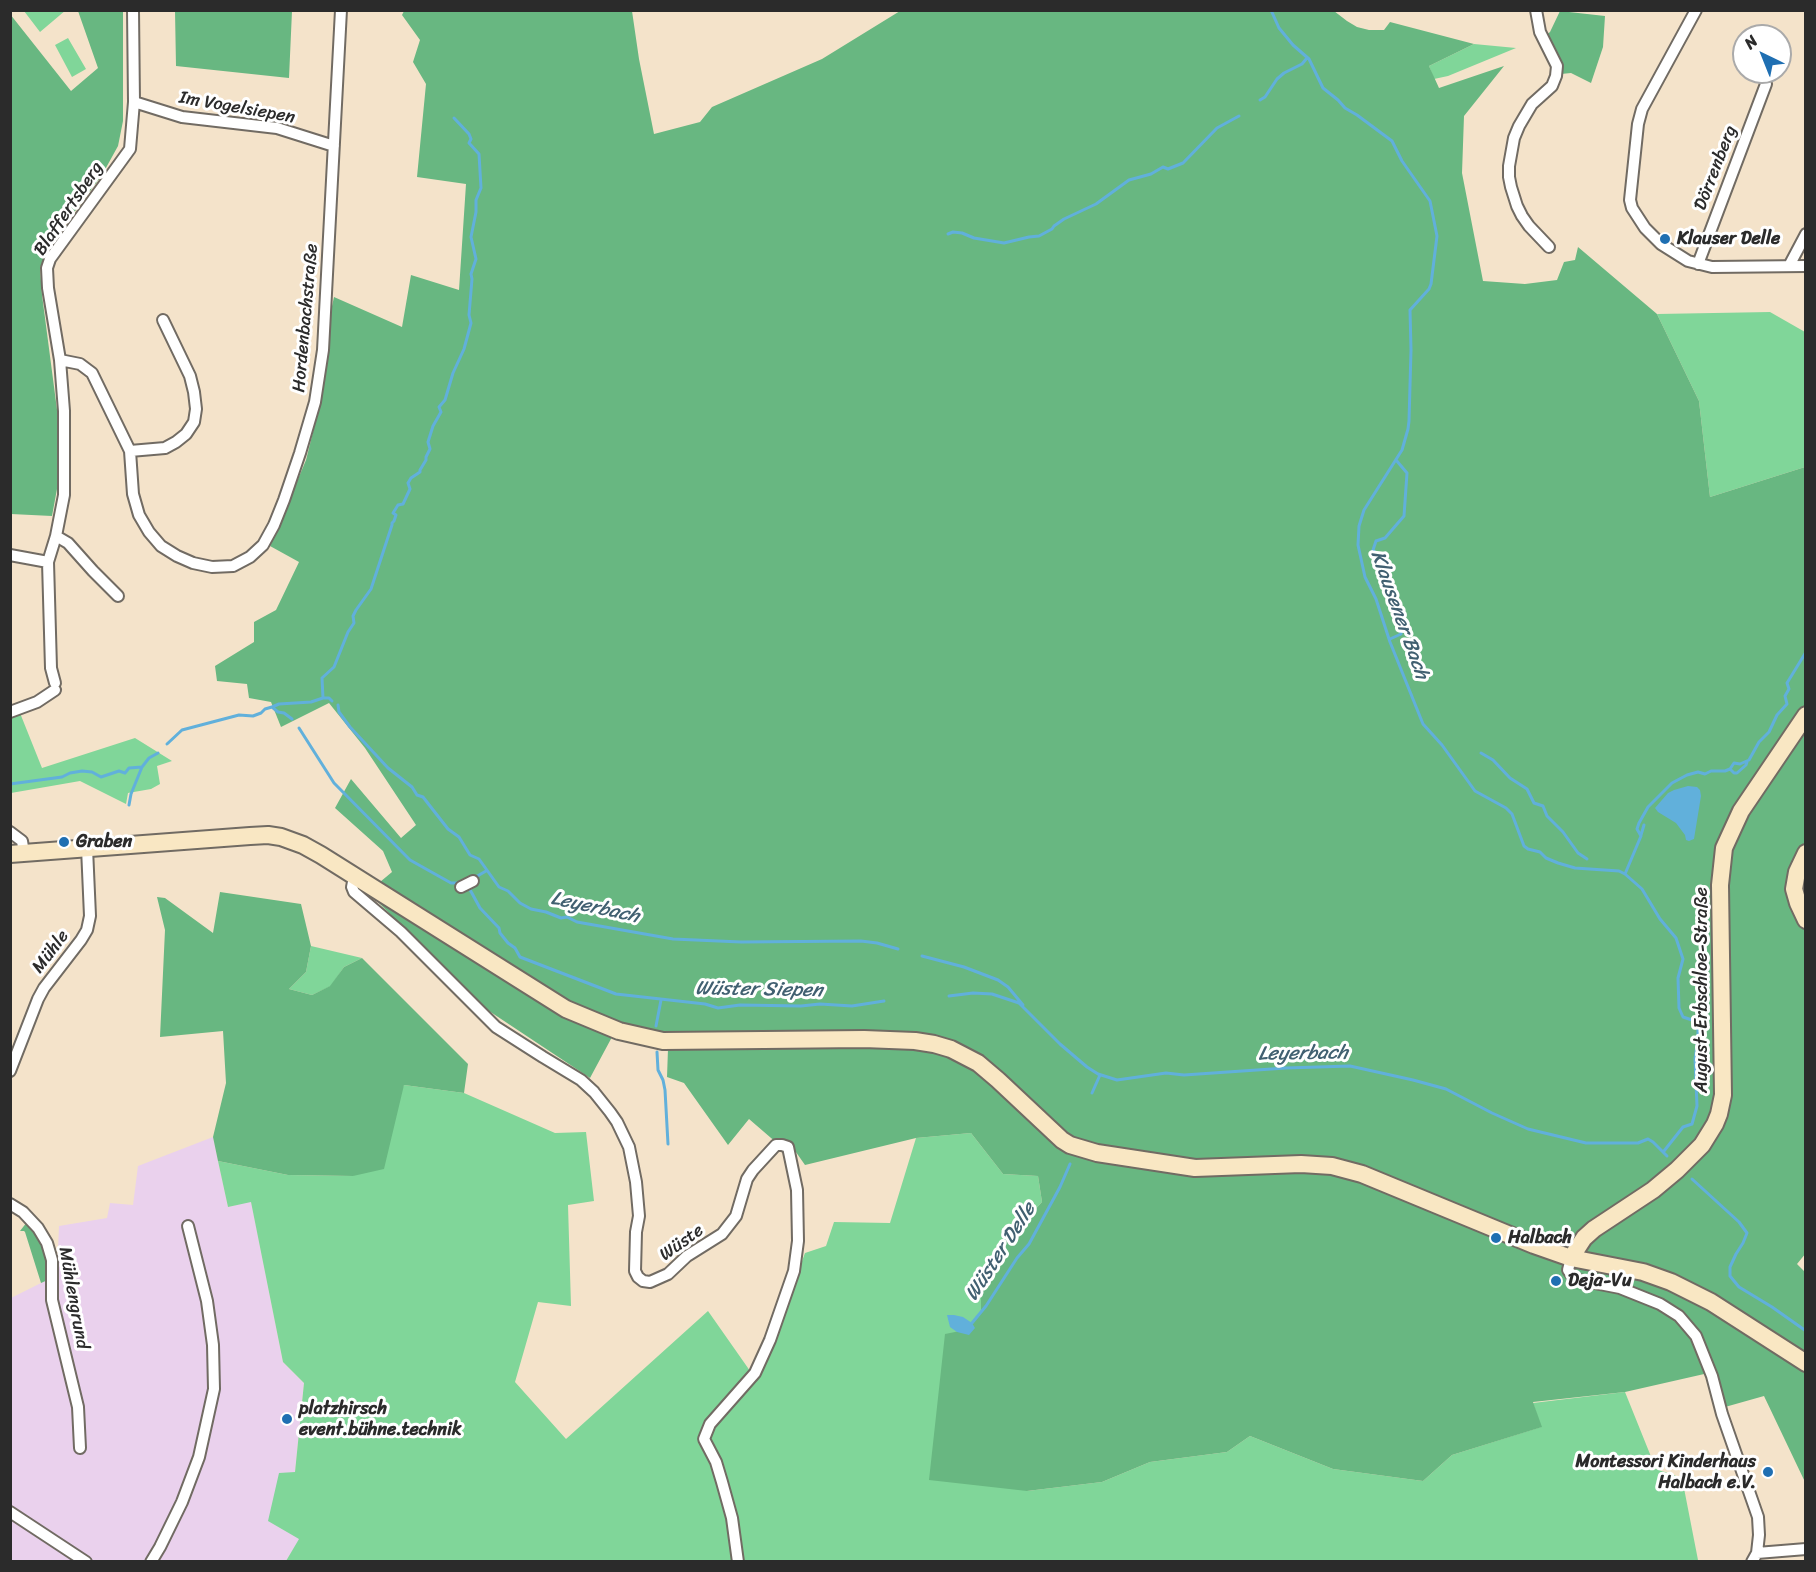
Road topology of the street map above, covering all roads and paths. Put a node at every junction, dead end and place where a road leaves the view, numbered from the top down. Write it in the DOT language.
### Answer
graph roads {
  1 [pos="133,10"];
  2 [pos="341,10"];
  3 [pos="1536,10"];
  4 [pos="1692,12"];
  5 [pos="1766,84"];
  6 [pos="135,102"];
  7 [pos="334,146"];
  8 [pos="1806,234"];
  9 [pos="1550,246"];
  10 [pos="1698,264"];
  11 [pos="1790,266"];
  12 [pos="1806,266"];
  13 [pos="163,320"];
  14 [pos="60,360"];
  15 [pos="130,451"];
  16 [pos="56,536"];
  17 [pos="10,555"];
  18 [pos="48,562"];
  19 [pos="118,596"];
  20 [pos="10,712"];
  21 [pos="1806,715"];
  22 [pos="10,832"];
  23 [pos="87,848"];
  24 [pos="17,853"];
  25 [pos="1806,853"];
  26 [pos="354,877"];
  27 [pos="473,881"];
  28 [pos="461,886"];
  29 [pos="1806,920"];
  30 [pos="10,1071"];
  31 [pos="10,1204"];
  32 [pos="188,1226"];
  33 [pos="1571,1258"];
  34 [pos="1806,1363"];
  35 [pos="80,1448"];
  36 [pos="10,1512"];
  37 [pos="1806,1549"];
  38 [pos="1755,1557"];
  39 [pos="86,1562"];
  40 [pos="151,1562"];
  41 [pos="738,1562"];
  1 -- 6 [label="street, Blaffertsberg"];
  2 -- 7 [label="street, Hordenbachstraße"];
  3 -- 9 [label="street"];
  4 -- 10 [label="street"];
  5 -- 10 [label="street, Dörrenberg"];
  6 -- 7 [label="street, Im Vogelsiepen"];
  6 -- 14 [label="street, Blaffertsberg"];
  7 -- 15 [label="street, Hordenbachstraße"];
  8 -- 11 [label="street"];
  10 -- 11 [label="street"];
  11 -- 12 [label="street"];
  13 -- 15 [label="street"];
  14 -- 15 [label="street, Hordenbachstraße"];
  14 -- 16 [label="street, Blaffertsberg"];
  16 -- 18 [label="street, Blaffertsberg"];
  16 -- 19 [label="street"];
  17 -- 18 [label="street"];
  18 -- 20 [label="street, Blaffertsberg"];
  21 -- 33 [label="main road, August-Erbschloe-Straße"];
  22 -- 24 [label="street"];
  23 -- 24 [label="main road"];
  23 -- 26 [label="main road"];
  23 -- 30 [label="street, Mühle"];
  25 -- 29 [label="main road"];
  26 -- 33 [label="main road"];
  26 -- 41 [label="street, Wüste"];
  27 -- 28 [label="street"];
  31 -- 35 [label="street, Mühlengrund"];
  32 -- 40 [label="street"];
  33 -- 34 [label="main road"];
  33 -- 38 [label="street"];
  36 -- 39 [label="street"];
  37 -- 38 [label="street"];
}
